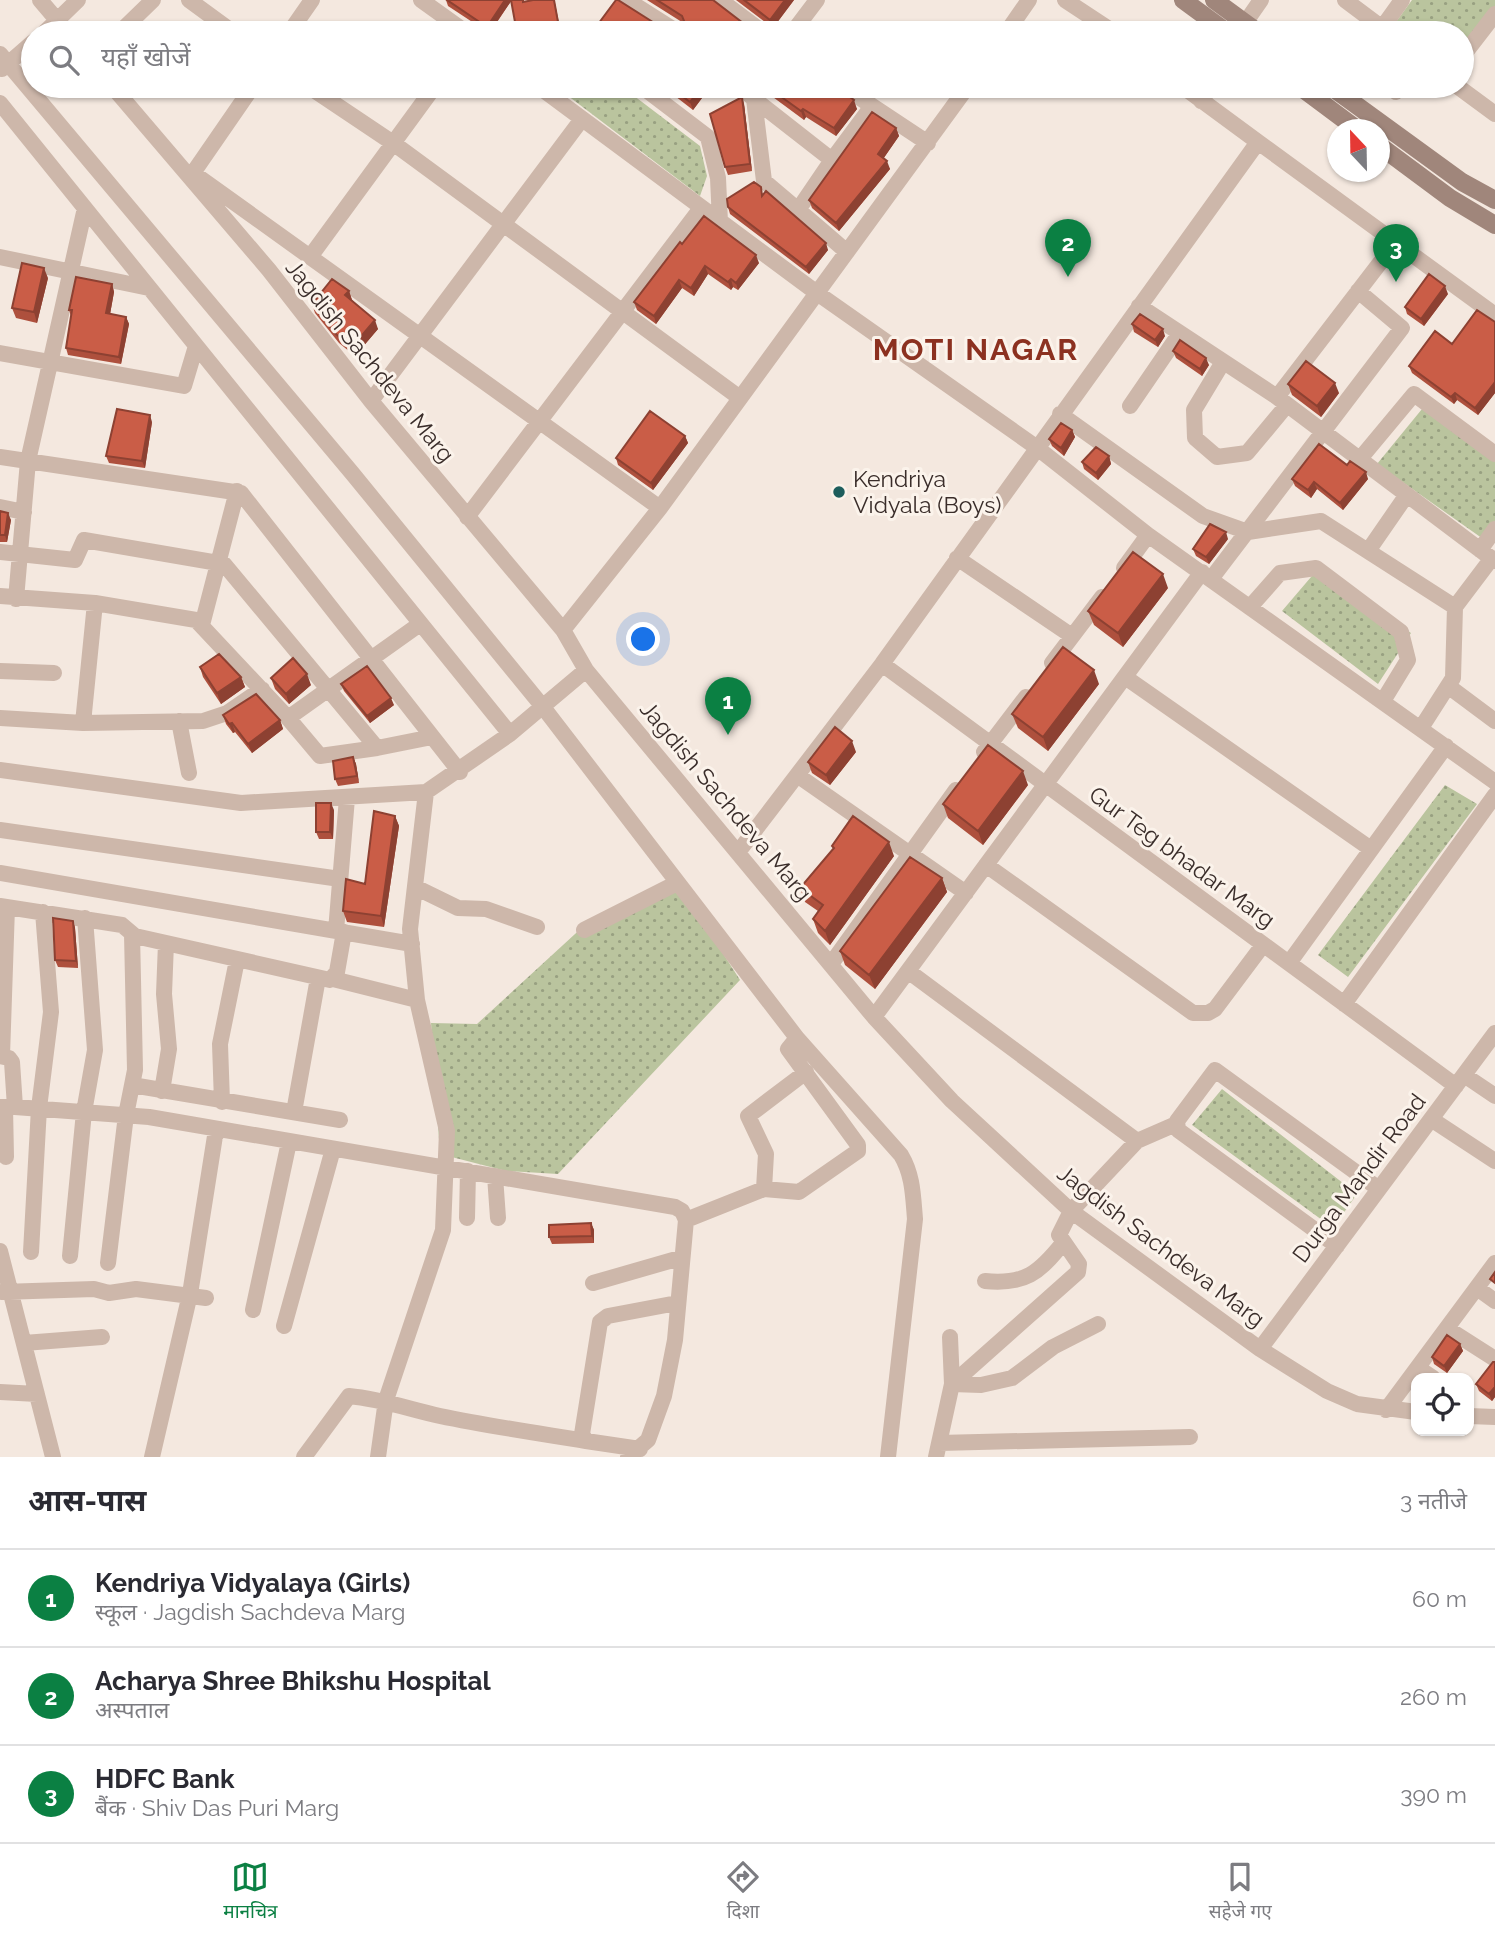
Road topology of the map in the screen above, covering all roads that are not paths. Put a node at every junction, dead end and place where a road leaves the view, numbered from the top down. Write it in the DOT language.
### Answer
graph roads {
  1 [pos="40,0"];
  2 [pos="78,0"];
  3 [pos="153,0"];
  4 [pos="190,0"];
  5 [pos="312,0"];
  6 [pos="421,0"];
  7 [pos="626,0"];
  8 [pos="720,0"];
  9 [pos="817,0"];
  10 [pos="1029,0"];
  11 [pos="1065,0"];
  12 [pos="1183,0"];
  13 [pos="1214,0"];
  14 [pos="1261,0"];
  15 [pos="1345,0"];
  16 [pos="1402,0"];
  17 [pos="1495,14"];
  18 [pos="58,21"];
  19 [pos="66,21"];
  20 [pos="131,21"];
  21 [pos="218,21"];
  22 [pos="297,21"];
  23 [pos="450,21"];
  24 [pos="660,21"];
  25 [pos="748,21"];
  26 [pos="801,21"];
  27 [pos="1014,21"];
  28 [pos="1097,21"];
  29 [pos="1212,21"];
  30 [pos="1242,21"];
  31 [pos="1254,21"];
  32 [pos="1372,21"];
  33 [pos="1390,21"];
  34 [pos="1474,41"];
  35 [pos="21,51"];
  36 [pos="3,63"];
  37 [pos="21,84"];
  38 [pos="1474,96"];
  39 [pos="33,98"];
  40 [pos="122,98"];
  41 [pos="245,98"];
  42 [pos="326,98"];
  43 [pos="426,98"];
  44 [pos="554,98"];
  45 [pos="657,98"];
  46 [pos="860,98"];
  47 [pos="960,98"];
  48 [pos="1197,98"];
  49 [pos="1203,98"];
  50 [pos="1314,98"];
  51 [pos="1346,98"];
  52 [pos="754,99"];
  53 [pos="1201,101"];
  54 [pos="0,103"];
  55 [pos="872,106"];
  56 [pos="1493,107"];
  57 [pos="582,119"];
  58 [pos="1343,119"];
  59 [pos="1258,142"];
  60 [pos="393,143"];
  61 [pos="928,143"];
  62 [pos="1390,153"];
  63 [pos="172,158"];
  64 [pos="832,160"];
  65 [pos="192,173"];
  66 [pos="1495,199"];
  67 [pos="85,208"];
  68 [pos="701,208"];
  69 [pos="797,210"];
  70 [pos="720,222"];
  71 [pos="502,225"];
  72 [pos="1495,225"];
  73 [pos="1396,242"];
  74 [pos="847,252"];
  75 [pos="0,257"];
  76 [pos="310,257"];
  77 [pos="72,272"];
  78 [pos="149,288"];
  79 [pos="1358,291"];
  80 [pos="817,293"];
  81 [pos="1139,306"];
  82 [pos="622,312"];
  83 [pos="1495,315"];
  84 [pos="1180,333"];
  85 [pos="419,335"];
  86 [pos="196,345"];
  87 [pos="0,353"];
  88 [pos="49,362"];
  89 [pos="1223,362"];
  90 [pos="740,398"];
  91 [pos="371,401"];
  92 [pos="1282,401"];
  93 [pos="1130,406"];
  94 [pos="1060,414"];
  95 [pos="539,421"];
  96 [pos="1324,433"];
  97 [pos="1036,447"];
  98 [pos="1495,454"];
  99 [pos="0,457"];
  100 [pos="1359,460"];
  101 [pos="28,461"];
  102 [pos="237,491"];
  103 [pos="1406,496"];
  104 [pos="0,507"];
  105 [pos="660,508"];
  106 [pos="24,512"];
  107 [pos="467,517"];
  108 [pos="1495,529"];
  109 [pos="1248,532"];
  110 [pos="1148,535"];
  111 [pos="1368,551"];
  112 [pos="0,552"];
  113 [pos="20,555"];
  114 [pos="1489,556"];
  115 [pos="957,558"];
  116 [pos="221,563"];
  117 [pos="1207,576"];
  118 [pos="8,598"];
  119 [pos="95,603"];
  120 [pos="1250,607"];
  121 [pos="1455,607"];
  122 [pos="420,624"];
  123 [pos="202,625"];
  124 [pos="563,630"];
  125 [pos="1072,636"];
  126 [pos="372,659"];
  127 [pos="882,664"];
  128 [pos="586,670"];
  129 [pos="0,671"];
  130 [pos="54,673"];
  131 [pos="1125,677"];
  132 [pos="1448,686"];
  133 [pos="262,689"];
  134 [pos="329,689"];
  135 [pos="1383,701"];
  136 [pos="543,707"];
  137 [pos="0,718"];
  138 [pos="288,718"];
  139 [pos="179,721"];
  140 [pos="1495,721"];
  141 [pos="83,723"];
  142 [pos="1421,728"];
  143 [pos="510,734"];
  144 [pos="432,737"];
  145 [pos="990,744"];
  146 [pos="1446,746"];
  147 [pos="377,748"];
  148 [pos="0,770"];
  149 [pos="460,772"];
  150 [pos="188,773"];
  151 [pos="797,775"];
  152 [pos="1495,782"];
  153 [pos="1046,785"];
  154 [pos="426,792"];
  155 [pos="1495,794"];
  156 [pos="347,798"];
  157 [pos="0,830"];
  158 [pos="1371,849"];
  159 [pos="738,851"];
  160 [pos="909,853"];
  161 [pos="986,865"];
  162 [pos="0,873"];
  163 [pos="340,879"];
  164 [pos="677,883"];
  165 [pos="415,887"];
  166 [pos="966,892"];
  167 [pos="3,907"];
  168 [pos="43,912"];
  169 [pos="85,918"];
  170 [pos="537,927"];
  171 [pos="584,930"];
  172 [pos="340,931"];
  173 [pos="132,934"];
  174 [pos="166,943"];
  175 [pos="412,944"];
  176 [pos="1263,944"];
  177 [pos="237,960"];
  178 [pos="1289,963"];
  179 [pos="831,964"];
  180 [pos="908,971"];
  181 [pos="325,978"];
  182 [pos="417,1000"];
  183 [pos="1344,1004"];
  184 [pos="874,1017"];
  185 [pos="1495,1033"];
  186 [pos="797,1038"];
  187 [pos="1,1056"];
  188 [pos="806,1072"];
  189 [pos="1460,1081"];
  190 [pos="132,1085"];
  191 [pos="162,1091"];
  192 [pos="1495,1096"];
  193 [pos="222,1102"];
  194 [pos="6,1107"];
  195 [pos="39,1108"];
  196 [pos="84,1112"];
  197 [pos="294,1112"];
  198 [pos="126,1115"];
  199 [pos="340,1119"];
  200 [pos="1431,1119"];
  201 [pos="1177,1124"];
  202 [pos="220,1129"];
  203 [pos="1137,1141"];
  204 [pos="289,1142"];
  205 [pos="333,1149"];
  206 [pos="6,1157"];
  207 [pos="1495,1161"];
  208 [pos="447,1168"];
  209 [pos="468,1171"];
  210 [pos="495,1175"];
  211 [pos="764,1189"];
  212 [pos="1379,1189"];
  213 [pos="1071,1211"];
  214 [pos="467,1218"];
  215 [pos="498,1218"];
  216 [pos="686,1220"];
  217 [pos="1063,1243"];
  218 [pos="1337,1246"];
  219 [pos="0,1251"];
  220 [pos="31,1252"];
  221 [pos="70,1256"];
  222 [pos="680,1258"];
  223 [pos="108,1263"];
  224 [pos="1495,1263"];
  225 [pos="985,1281"];
  226 [pos="593,1283"];
  227 [pos="1477,1288"];
  228 [pos="5,1292"];
  229 [pos="190,1294"];
  230 [pos="206,1298"];
  231 [pos="1495,1301"];
  232 [pos="677,1303"];
  233 [pos="253,1310"];
  234 [pos="1098,1324"];
  235 [pos="284,1326"];
  236 [pos="1448,1329"];
  237 [pos="102,1337"];
  238 [pos="950,1337"];
  239 [pos="24,1343"];
  240 [pos="1260,1349"];
  241 [pos="1495,1359"];
  242 [pos="1418,1368"];
  243 [pos="1426,1373"];
  244 [pos="951,1384"];
  245 [pos="0,1392"];
  246 [pos="37,1394"];
  247 [pos="386,1400"];
  248 [pos="1474,1406"];
  249 [pos="1386,1410"];
  250 [pos="1411,1412"];
  251 [pos="1474,1416"];
  252 [pos="1492,1417"];
  253 [pos="1190,1437"];
  254 [pos="586,1441"];
  255 [pos="938,1450"];
  256 [pos="634,1453"];
  257 [pos="54,1457"];
  258 [pos="152,1457"];
  259 [pos="304,1457"];
  260 [pos="378,1457"];
  261 [pos="888,1457"];
  1 -- 18 [label="street"];
  2 -- 19 [label="street"];
  3 -- 20 [label="street"];
  4 -- 21 [label="street"];
  5 -- 22 [label="street"];
  6 -- 23 [label="street"];
  7 -- 24 [label="street"];
  8 -- 25 [label="street"];
  9 -- 26 [label="street"];
  10 -- 27 [label="street"];
  11 -- 28 [label="street"];
  12 -- 29 [label="main road"];
  13 -- 30 [label="main road"];
  14 -- 31 [label="street"];
  15 -- 32 [label="street"];
  16 -- 33 [label="street"];
  17 -- 34 [label="street"];
  35 -- 36 [label="street"];
  36 -- 37 [label="street"];
  38 -- 56 [label="street"];
  39 -- 136 [label="street"];
  40 -- 63 [label="street, Jagdish Sachdeva Marg"];
  41 -- 65 [label="street"];
  42 -- 60 [label="street"];
  43 -- 60 [label="street"];
  44 -- 57 [label="street"];
  45 -- 70 [label="street"];
  46 -- 55 [label="street"];
  47 -- 61 [label="street"];
  48 -- 53 [label="street"];
  49 -- 53 [label="street"];
  50 -- 58 [label="main road"];
  51 -- 66 [label="main road"];
  52 -- 64 [label="street"];
  52 -- 69 [label="street"];
  53 -- 59 [label="street"];
  54 -- 67 [label="street"];
  55 -- 61 [label="street"];
  55 -- 64 [label="street"];
  57 -- 68 [label="street"];
  57 -- 71 [label="street"];
  59 -- 73 [label="street"];
  59 -- 81 [label="street"];
  60 -- 71 [label="street"];
  60 -- 76 [label="street"];
  61 -- 74 [label="street"];
  62 -- 72 [label="main road"];
  63 -- 65 [label="street"];
  63 -- 91 [label="street, Jagdish Sachdeva Marg"];
  64 -- 69 [label="street"];
  65 -- 76 [label="street"];
  67 -- 77 [label="street"];
  67 -- 78 [label="street"];
  68 -- 70 [label="street"];
  68 -- 82 [label="street"];
  69 -- 74 [label="street"];
  70 -- 80 [label="street"];
  71 -- 82 [label="street"];
  71 -- 85 [label="street"];
  73 -- 79 [label="street"];
  73 -- 83 [label="street"];
  74 -- 80 [label="street"];
  75 -- 77 [label="street"];
  76 -- 85 [label="street"];
  77 -- 78 [label="street"];
  77 -- 88 [label="street"];
  78 -- 86 [label="street"];
  79 -- 92 [label="street"];
  79 -- 96 [label="street"];
  80 -- 90 [label="street"];
  80 -- 97 [label="street"];
  81 -- 84 [label="street"];
  81 -- 94 [label="street"];
  82 -- 90 [label="street"];
  82 -- 95 [label="street"];
  84 -- 89 [label="street"];
  84 -- 93 [label="street"];
  85 -- 91 [label="street"];
  85 -- 95 [label="street"];
  86 -- 88 [label="street"];
  86 -- 122 [label="street"];
  87 -- 88 [label="street"];
  88 -- 101 [label="street"];
  89 -- 92 [label="street"];
  89 -- 92 [label="street"];
  90 -- 105 [label="street"];
  91 -- 107 [label="street, Jagdish Sachdeva Marg"];
  92 -- 96 [label="street"];
  94 -- 97 [label="street"];
  94 -- 109 [label="street"];
  95 -- 105 [label="street"];
  95 -- 107 [label="street"];
  96 -- 100 [label="street"];
  96 -- 109 [label="street"];
  97 -- 110 [label="street"];
  97 -- 115 [label="street"];
  98 -- 100 [label="street"];
  99 -- 101 [label="street"];
  100 -- 103 [label="street"];
  101 -- 102 [label="street"];
  101 -- 106 [label="street"];
  102 -- 116 [label="street"];
  102 -- 126 [label="street"];
  103 -- 111 [label="street"];
  103 -- 114 [label="street"];
  104 -- 106 [label="street"];
  105 -- 124 [label="street"];
  106 -- 113 [label="street"];
  107 -- 124 [label="street, Jagdish Sachdeva Marg"];
  108 -- 114 [label="street"];
  109 -- 111 [label="street"];
  109 -- 117 [label="street"];
  110 -- 117 [label="street"];
  110 -- 125 [label="street"];
  111 -- 121 [label="street"];
  112 -- 113 [label="street"];
  113 -- 116 [label="street"];
  113 -- 118 [label="street"];
  114 -- 121 [label="street"];
  115 -- 125 [label="street"];
  115 -- 127 [label="street"];
  116 -- 123 [label="street"];
  116 -- 134 [label="street"];
  117 -- 120 [label="street"];
  117 -- 131 [label="street"];
  118 -- 119 [label="street"];
  119 -- 123 [label="street"];
  119 -- 141 [label="street"];
  120 -- 135 [label="street"];
  120 -- 135 [label="street"];
  121 -- 132 [label="street"];
  122 -- 126 [label="street"];
  122 -- 143 [label="street"];
  123 -- 133 [label="street"];
  124 -- 128 [label="street, Jagdish Sachdeva Marg"];
  125 -- 145 [label="street"];
  126 -- 134 [label="street"];
  126 -- 144 [label="street"];
  127 -- 145 [label="street, Gur Teg bhadar Marg"];
  127 -- 151 [label="street"];
  128 -- 136 [label="street"];
  128 -- 159 [label="street, Jagdish Sachdeva Marg"];
  129 -- 130 [label="street"];
  131 -- 153 [label="street"];
  131 -- 158 [label="street"];
  132 -- 140 [label="street"];
  132 -- 142 [label="street"];
  133 -- 138 [label="street"];
  133 -- 139 [label="street"];
  134 -- 138 [label="street"];
  134 -- 147 [label="street"];
  135 -- 142 [label="street"];
  136 -- 143 [label="street"];
  136 -- 164 [label="street"];
  137 -- 141 [label="street"];
  138 -- 147 [label="street"];
  139 -- 141 [label="street"];
  139 -- 150 [label="street"];
  142 -- 146 [label="street"];
  143 -- 149 [label="street"];
  144 -- 147 [label="street"];
  144 -- 149 [label="street"];
  145 -- 153 [label="street, Gur Teg bhadar Marg"];
  145 -- 160 [label="street"];
  146 -- 152 [label="street"];
  146 -- 158 [label="street"];
  148 -- 156 [label="street"];
  149 -- 154 [label="street"];
  151 -- 159 [label="street"];
  151 -- 160 [label="street"];
  153 -- 161 [label="street"];
  153 -- 176 [label="street, Gur Teg bhadar Marg"];
  154 -- 156 [label="street"];
  154 -- 165 [label="street"];
  155 -- 183 [label="street"];
  156 -- 163 [label="street"];
  157 -- 163 [label="street"];
  158 -- 178 [label="street"];
  159 -- 179 [label="street, Jagdish Sachdeva Marg"];
  160 -- 166 [label="street"];
  160 -- 179 [label="street"];
  161 -- 166 [label="street"];
  161 -- 176 [label="street"];
  162 -- 172 [label="street"];
  163 -- 172 [label="street"];
  164 -- 171 [label="street"];
  164 -- 186 [label="street"];
  165 -- 170 [label="street"];
  165 -- 175 [label="street"];
  166 -- 180 [label="street"];
  167 -- 168 [label="street"];
  167 -- 187 [label="street"];
  168 -- 169 [label="street"];
  168 -- 195 [label="street"];
  169 -- 173 [label="street"];
  169 -- 196 [label="street"];
  172 -- 175 [label="street"];
  172 -- 181 [label="street"];
  173 -- 174 [label="street"];
  173 -- 190 [label="street"];
  174 -- 177 [label="street"];
  174 -- 191 [label="street"];
  175 -- 182 [label="street"];
  176 -- 178 [label="street, Gur Teg bhadar Marg"];
  177 -- 181 [label="street"];
  177 -- 193 [label="street"];
  178 -- 183 [label="street, Gur Teg bhadar Marg"];
  179 -- 184 [label="street, Jagdish Sachdeva Marg"];
  180 -- 184 [label="street"];
  180 -- 203 [label="street"];
  181 -- 182 [label="street"];
  181 -- 197 [label="street"];
  182 -- 208 [label="street"];
  183 -- 189 [label="street, Gur Teg bhadar Marg"];
  184 -- 213 [label="street, Jagdish Sachdeva Marg"];
  185 -- 189 [label="street, Durga Mandir Road"];
  186 -- 188 [label="street"];
  186 -- 261 [label="street"];
  187 -- 194 [label="street"];
  188 -- 211 [label="street"];
  188 -- 211 [label="street"];
  189 -- 192 [label="street, Gur Teg bhadar Marg"];
  189 -- 200 [label="street, Durga Mandir Road"];
  190 -- 191 [label="street"];
  190 -- 198 [label="street"];
  191 -- 193 [label="street"];
  193 -- 197 [label="street"];
  194 -- 195 [label="street"];
  194 -- 206 [label="street"];
  195 -- 196 [label="street"];
  195 -- 220 [label="street"];
  196 -- 198 [label="street"];
  196 -- 221 [label="street"];
  197 -- 199 [label="street"];
  198 -- 202 [label="street"];
  198 -- 223 [label="street"];
  200 -- 207 [label="street"];
  200 -- 212 [label="street, Durga Mandir Road"];
  201 -- 203 [label="street"];
  201 -- 212 [label="street"];
  201 -- 218 [label="street"];
  202 -- 204 [label="street"];
  202 -- 229 [label="street"];
  203 -- 213 [label="street"];
  204 -- 205 [label="street"];
  204 -- 233 [label="street"];
  205 -- 208 [label="street"];
  205 -- 235 [label="street"];
  208 -- 209 [label="street"];
  208 -- 247 [label="street"];
  209 -- 210 [label="street"];
  209 -- 214 [label="street"];
  210 -- 215 [label="street"];
  210 -- 216 [label="street"];
  211 -- 216 [label="street"];
  212 -- 218 [label="street, Durga Mandir Road"];
  213 -- 217 [label="street"];
  213 -- 240 [label="street, Jagdish Sachdeva Marg"];
  216 -- 222 [label="street"];
  217 -- 225 [label="street"];
  217 -- 244 [label="street"];
  218 -- 240 [label="street, Durga Mandir Road"];
  219 -- 228 [label="street"];
  222 -- 226 [label="street"];
  222 -- 232 [label="street"];
  224 -- 227 [label="street"];
  227 -- 231 [label="street"];
  227 -- 236 [label="street"];
  228 -- 229 [label="street"];
  228 -- 239 [label="street"];
  229 -- 230 [label="street"];
  229 -- 258 [label="street"];
  232 -- 254 [label="street"];
  232 -- 256 [label="street"];
  234 -- 244 [label="street"];
  236 -- 241 [label="street"];
  236 -- 242 [label="street"];
  237 -- 239 [label="street"];
  238 -- 244 [label="street"];
  239 -- 246 [label="street"];
  240 -- 249 [label="street, Jagdish Sachdeva Marg"];
  242 -- 243 [label="street"];
  242 -- 249 [label="street"];
  244 -- 255 [label="street"];
  245 -- 246 [label="street"];
  246 -- 257 [label="street"];
  247 -- 254 [label="street"];
  247 -- 259 [label="street"];
  247 -- 260 [label="street"];
  248 -- 252 [label="street"];
  249 -- 250 [label="street, Jagdish Sachdeva Marg"];
  251 -- 252 [label="street"];
  253 -- 255 [label="street"];
  254 -- 256 [label="street"];
}
